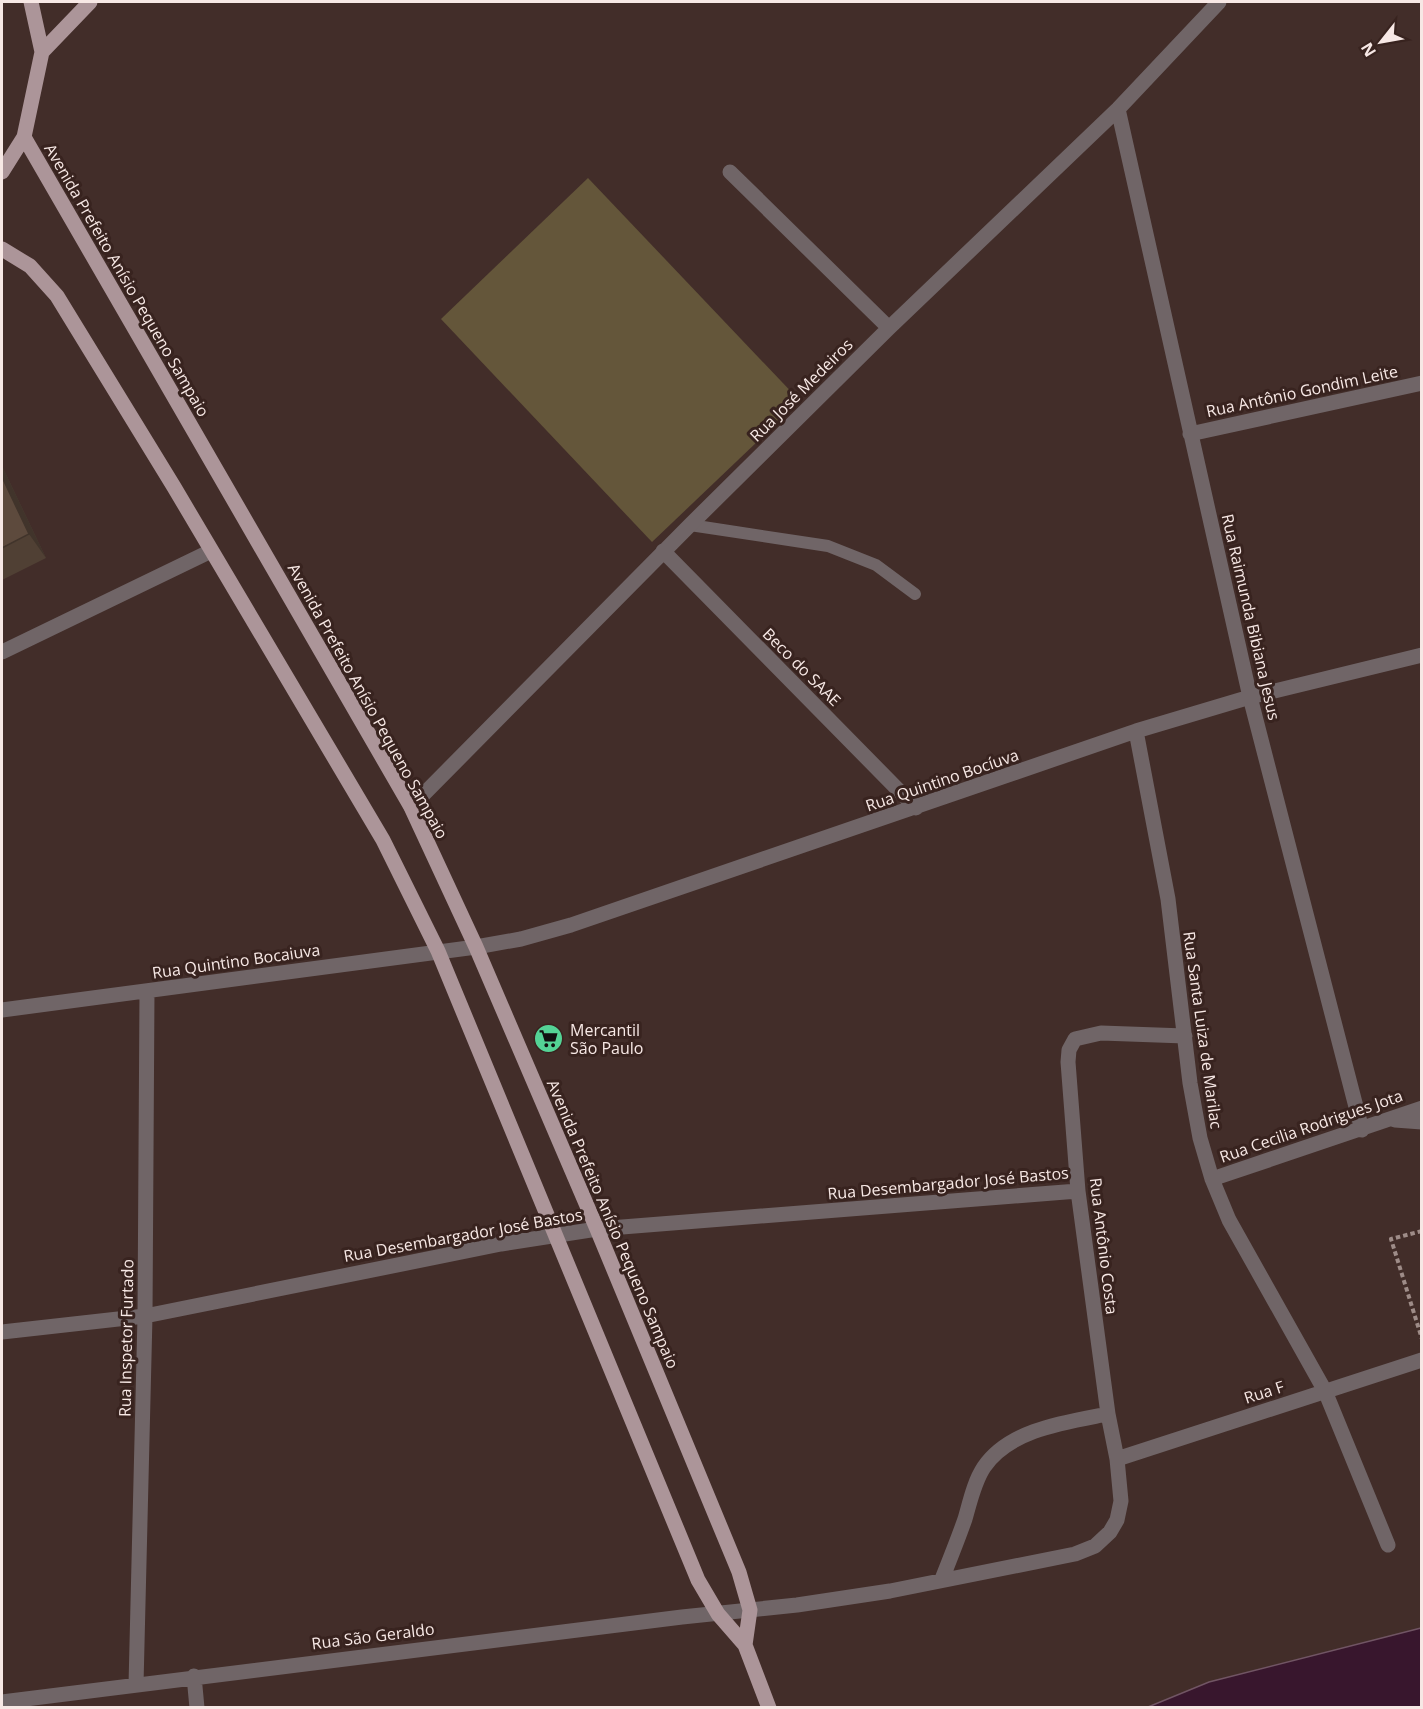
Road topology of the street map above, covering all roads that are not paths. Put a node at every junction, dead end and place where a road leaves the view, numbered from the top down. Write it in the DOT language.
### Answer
graph roads {
  1 [pos="31,2"];
  2 [pos="90,2"];
  3 [pos="1219,2"];
  4 [pos="42,52"];
  5 [pos="1118,109"];
  6 [pos="24,137"];
  7 [pos="2,172"];
  8 [pos="730,172"];
  9 [pos="2,249"];
  10 [pos="889,328"];
  11 [pos="1422,383"];
  12 [pos="1190,434"];
  13 [pos="690,525"];
  14 [pos="211,551"];
  15 [pos="663,551"];
  16 [pos="915,594"];
  17 [pos="2,652"];
  18 [pos="1422,656"];
  19 [pos="1250,698"];
  20 [pos="1136,732"];
  21 [pos="411,807"];
  22 [pos="916,808"];
  23 [pos="476,947"];
  24 [pos="438,951"];
  25 [pos="147,991"];
  26 [pos="2,1010"];
  27 [pos="1185,1036"];
  28 [pos="1422,1108"];
  29 [pos="1389,1119"];
  30 [pos="1422,1122"];
  31 [pos="1362,1130"];
  32 [pos="1212,1179"];
  33 [pos="1078,1191"];
  34 [pos="597,1229"];
  35 [pos="556,1235"];
  36 [pos="145,1316"];
  37 [pos="2,1332"];
  38 [pos="1422,1360"];
  39 [pos="1325,1391"];
  40 [pos="1108,1414"];
  41 [pos="1117,1459"];
  42 [pos="1388,1545"];
  43 [pos="942,1580"];
  44 [pos="750,1610"];
  45 [pos="718,1614"];
  46 [pos="745,1646"];
  47 [pos="194,1676"];
  48 [pos="136,1685"];
  49 [pos="2,1702"];
  50 [pos="197,1707"];
  51 [pos="769,1707"];
  1 -- 4 [label="main road"];
  2 -- 4 [label="main road"];
  3 -- 5 [label="street, Rua José Medeiros"];
  4 -- 6 [label="main road"];
  5 -- 10 [label="street, Rua José Medeiros"];
  5 -- 12 [label="street, Rua Raimunda Bibiana Jesus"];
  6 -- 7 [label="main road"];
  6 -- 21 [label="main road, Avenida Prefeito Anísio Pequeno Sampaio"];
  8 -- 10 [label="street"];
  9 -- 14 [label="main road, Avenida Prefeito Anísio Pequeno Sampaio"];
  10 -- 13 [label="street, Rua José Medeiros"];
  11 -- 12 [label="street, Rua Antônio Gondim Leite"];
  12 -- 19 [label="street, Rua Raimunda Bibiana Jesus"];
  13 -- 15 [label="street, Rua José Medeiros"];
  13 -- 16 [label="lane"];
  14 -- 17 [label="street"];
  14 -- 24 [label="main road, Avenida Prefeito Anísio Pequeno Sampaio"];
  15 -- 21 [label="street, Rua José Medeiros"];
  15 -- 22 [label="street, Beco do SAAE"];
  18 -- 19 [label="street, Rua Quintino Bocíuva"];
  19 -- 20 [label="street, Rua Quintino Bocíuva"];
  19 -- 31 [label="street, Rua Raimunda Bibiana Jesus"];
  20 -- 22 [label="street, Rua Quintino Bocíuva"];
  20 -- 27 [label="street, Rua Santa Luiza de Marilac"];
  21 -- 23 [label="main road, Avenida Prefeito Anísio Pequeno Sampaio"];
  22 -- 23 [label="street, Rua Quintino Bocíuva"];
  23 -- 24 [label="street, Rua Quintino Bocaiuva"];
  23 -- 34 [label="main road, Avenida Prefeito Anísio Pequeno Sampaio"];
  24 -- 25 [label="street, Rua Quintino Bocaiuva"];
  24 -- 35 [label="main road, Avenida Prefeito Anísio Pequeno Sampaio"];
  25 -- 26 [label="street, Rua Quintino Bocaiuva"];
  25 -- 36 [label="street, Rua Inspetor Furtado"];
  27 -- 32 [label="street, Rua Santa Luiza de Marilac"];
  27 -- 33 [label="street, Rua Antônio Costa"];
  28 -- 29 [label="street, Rua Cecilia Rodrigues Jota"];
  29 -- 30 [label="street"];
  29 -- 31 [label="street, Rua Cecilia Rodrigues Jota"];
  31 -- 32 [label="street, Rua Cecilia Rodrigues Jota"];
  32 -- 39 [label="street, Rua Santa Luiza de Marilac"];
  33 -- 34 [label="street, Rua Desembargador José Bastos"];
  33 -- 40 [label="street, Rua Antônio Costa"];
  34 -- 35 [label="street, Rua Desembargador José Bastos"];
  34 -- 44 [label="main road, Avenida Prefeito Anísio Pequeno Sampaio"];
  35 -- 36 [label="street, Rua Desembargador José Bastos"];
  35 -- 45 [label="main road, Avenida Prefeito Anísio Pequeno Sampaio"];
  36 -- 37 [label="street, Rua Desembargador José Bastos"];
  36 -- 48 [label="street, Rua Inspetor Furtado"];
  38 -- 39 [label="street, Rua F"];
  39 -- 41 [label="street, Rua F"];
  39 -- 42 [label="street, Rua Santa Luiza de Marilac"];
  40 -- 41 [label="street, Rua Antônio Costa"];
  40 -- 43 [label="street"];
  41 -- 43 [label="street, Rua Antônio Costa"];
  43 -- 44 [label="street, Rua São Geraldo"];
  44 -- 45 [label="street, Rua São Geraldo"];
  44 -- 46 [label="main road, Avenida Prefeito Anísio Pequeno Sampaio"];
  45 -- 46 [label="main road, Avenida Prefeito Anísio Pequeno Sampaio"];
  45 -- 47 [label="street, Rua São Geraldo"];
  46 -- 51 [label="main road, Avenida Prefeito Anísio Pequeno Sampaio"];
  47 -- 48 [label="street, Rua São Geraldo"];
  47 -- 50 [label="street"];
  48 -- 49 [label="street, Rua São Geraldo"];
}
